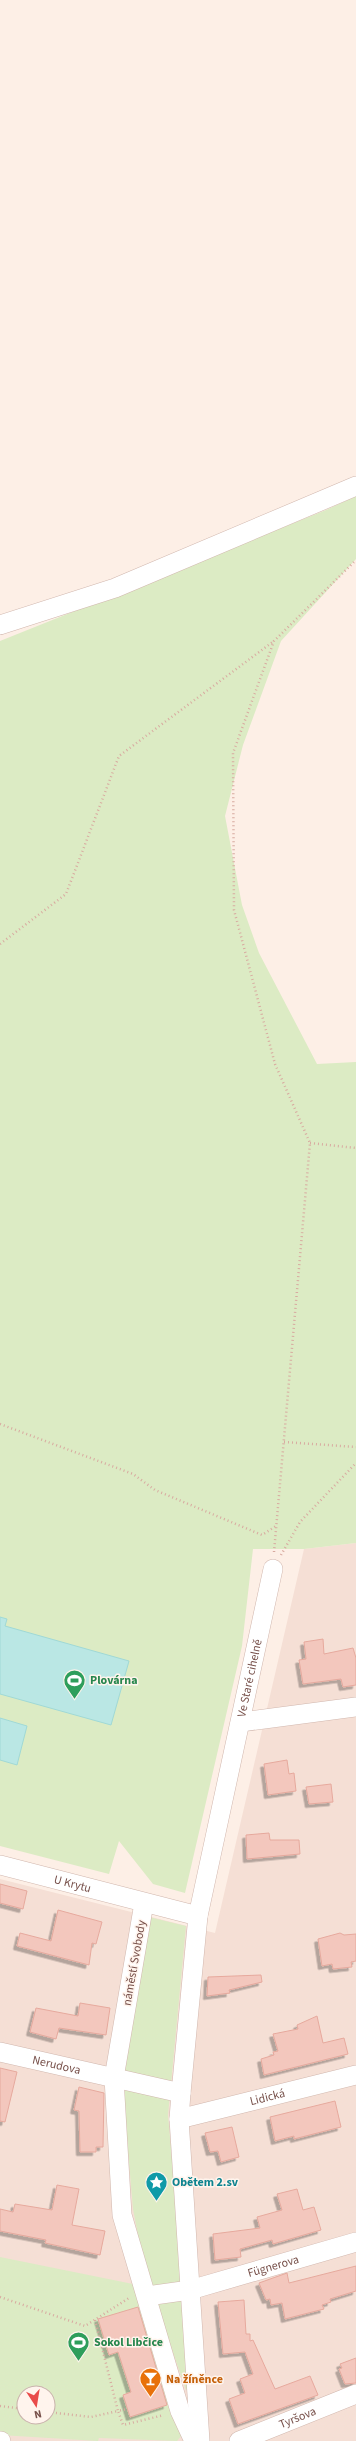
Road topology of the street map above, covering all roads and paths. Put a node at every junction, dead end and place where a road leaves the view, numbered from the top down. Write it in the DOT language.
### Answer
graph roads {
  1 [pos="356,486"];
  2 [pos="356,560"];
  3 [pos="0,626"];
  4 [pos="274,641"];
  5 [pos="0,944"];
  6 [pos="310,1143"];
  7 [pos="356,1148"];
  8 [pos="0,1424"];
  9 [pos="284,1442"];
  10 [pos="356,1447"];
  11 [pos="356,1463"];
  12 [pos="276,1526"];
  13 [pos="273,1569"];
  14 [pos="356,1707"];
  15 [pos="241,1722"];
  16 [pos="0,1865"];
  17 [pos="144,1903"];
  18 [pos="198,1916"];
  19 [pos="0,2052"];
  20 [pos="356,2075"];
  21 [pos="114,2078"];
  22 [pos="181,2093"];
  23 [pos="179,2119"];
  24 [pos="356,2242"];
  25 [pos="190,2290"];
  26 [pos="146,2293"];
  27 [pos="0,2297"];
  28 [pos="95,2320"];
  29 [pos="356,2394"];
  30 [pos="0,2406"];
  31 [pos="16,2408"];
  32 [pos="127,2409"];
  33 [pos="118,2411"];
  34 [pos="180,2411"];
  35 [pos="56,2413"];
  36 [pos="194,2441"];
  37 [pos="200,2441"];
  38 [pos="239,2441"];
  1 -- 3 [label="street"];
  2 -- 4 [label="path"];
  4 -- 5 [label="path"];
  4 -- 6 [label="path"];
  6 -- 7 [label="path"];
  6 -- 9 [label="path"];
  8 -- 12 [label="path"];
  9 -- 10 [label="path"];
  9 -- 12 [label="path"];
  11 -- 13 [label="path"];
  12 -- 13 [label="path"];
  13 -- 15 [label="street, Ve Staré cihelně"];
  14 -- 15 [label="street, Ve Staré cihelně"];
  15 -- 18 [label="street"];
  16 -- 17 [label="street, U Krytu"];
  17 -- 18 [label="street, náměstí Svobody"];
  17 -- 21 [label="street, náměstí Svobody"];
  18 -- 22 [label="street"];
  19 -- 21 [label="street, Nerudova"];
  20 -- 23 [label="street, Lidická"];
  21 -- 22 [label="street"];
  21 -- 26 [label="street, náměstí Svobody"];
  22 -- 23 [label="street"];
  23 -- 25 [label="street"];
  24 -- 25 [label="street, Fügnerova"];
  25 -- 26 [label="street"];
  25 -- 37 [label="street"];
  26 -- 28 [label="path"];
  26 -- 34 [label="street, náměstí Svobody"];
  27 -- 28 [label="path"];
  28 -- 33 [label="path"];
  29 -- 38 [label="street, Tyršova"];
  30 -- 31 [label="path"];
  32 -- 33 [label="path"];
  33 -- 34 [label="path"];
  33 -- 35 [label="path"];
  34 -- 36 [label="street, náměstí Svobody"];
}
